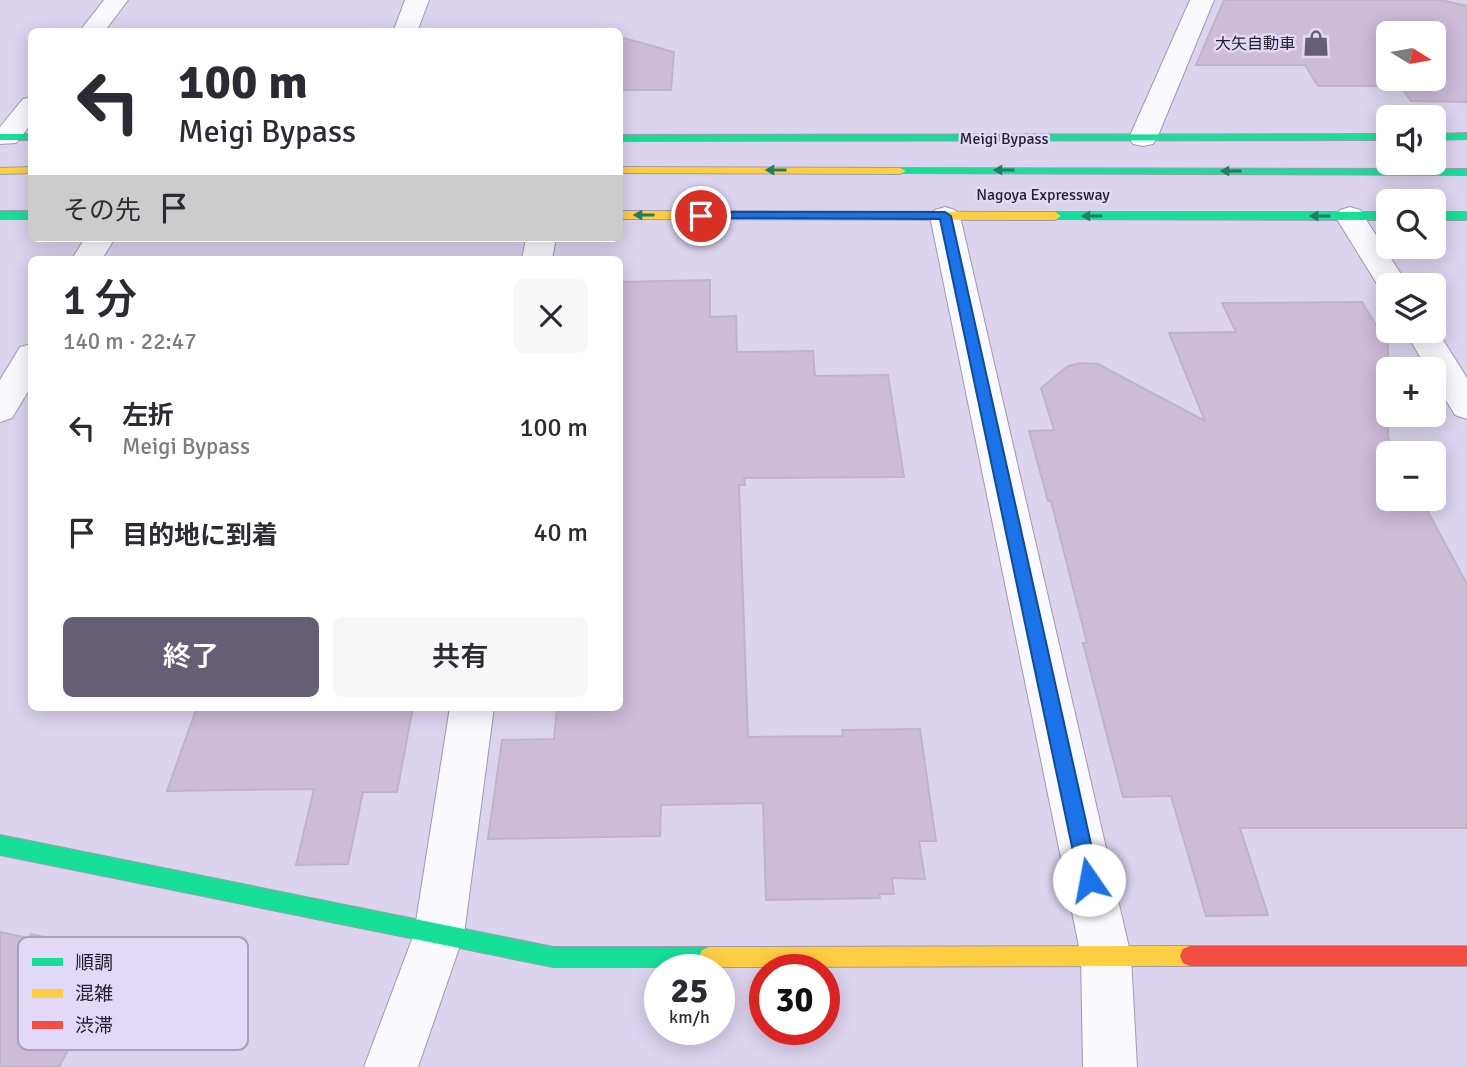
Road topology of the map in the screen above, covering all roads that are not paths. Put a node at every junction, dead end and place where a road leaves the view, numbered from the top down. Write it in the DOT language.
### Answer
graph roads {
  1 [pos="116,0"];
  2 [pos="417,0"];
  3 [pos="1202,0"];
  4 [pos="93,28"];
  5 [pos="406,28"];
  6 [pos="28,113"];
  7 [pos="1143,138"];
  8 [pos="14,139"];
  9 [pos="1376,139"];
  10 [pos="1376,139"];
  11 [pos="1446,139"];
  12 [pos="1467,139"];
  13 [pos="623,140"];
  14 [pos="623,140"];
  15 [pos="28,170"];
  16 [pos="623,170"];
  17 [pos="0,171"];
  18 [pos="1467,172"];
  19 [pos="0,215"];
  20 [pos="28,215"];
  21 [pos="623,215"];
  22 [pos="1350,215"];
  23 [pos="945,216"];
  24 [pos="1376,216"];
  25 [pos="1446,216"];
  26 [pos="1467,216"];
  27 [pos="1386,273"];
  28 [pos="1428,343"];
  29 [pos="28,362"];
  30 [pos="1467,406"];
  31 [pos="0,409"];
  32 [pos="471,711"];
  33 [pos="0,845"];
  34 [pos="439,934"];
  35 [pos="1105,956"];
  36 [pos="1467,956"];
  37 [pos="391,1067"];
  38 [pos="1110,1067"];
  1 -- 4 [label="street"];
  2 -- 5 [label="street"];
  3 -- 7 [label="street"];
  6 -- 8 [label="street"];
  7 -- 9 [label="main road, Meigi Bypass"];
  7 -- 13 [label="main road, Meigi Bypass"];
  10 -- 14 [label="main road"];
  11 -- 12 [label="main road"];
  15 -- 17 [label="main road"];
  18 -- 16 [label="main road, one-way"];
  19 -- 20 [label="main road"];
  23 -- 21 [label="main road, one-way"];
  22 -- 23 [label="main road, one-way"];
  22 -- 24 [label="main road"];
  22 -- 27 [label="street"];
  23 -- 35 [label="street"];
  25 -- 26 [label="main road"];
  28 -- 30 [label="street"];
  29 -- 31 [label="street"];
  32 -- 34 [label="street"];
  33 -- 34 [label="main road"];
  34 -- 35 [label="main road"];
  34 -- 37 [label="street"];
  35 -- 36 [label="main road"];
  35 -- 38 [label="street"];
}
